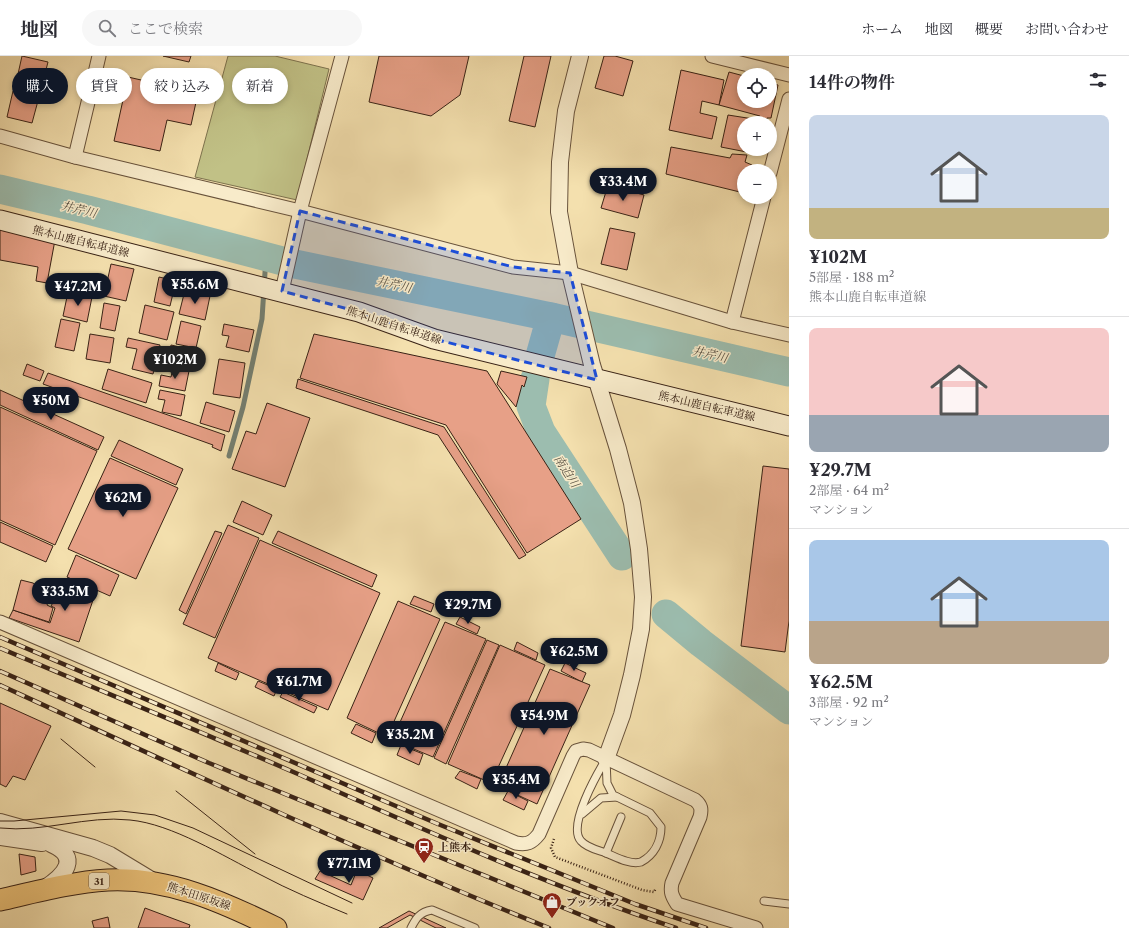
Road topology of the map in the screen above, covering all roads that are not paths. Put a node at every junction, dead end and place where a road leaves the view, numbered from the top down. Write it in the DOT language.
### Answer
graph roads {
  1 [pos="99,56"];
  2 [pos="342,56"];
  3 [pos="580,56"];
  4 [pos="712,56"];
  5 [pos="789,75"];
  6 [pos="789,99"];
  7 [pos="0,136"];
  8 [pos="75,157"];
  9 [pos="772,164"];
  10 [pos="762,204"];
  11 [pos="300,211"];
  12 [pos="0,220"];
  13 [pos="572,278"];
  14 [pos="279,291"];
  15 [pos="732,322"];
  16 [pos="789,334"];
  17 [pos="595,372"];
  18 [pos="789,426"];
  19 [pos="0,622"];
  20 [pos="606,759"];
  21 [pos="618,797"];
  22 [pos="579,817"];
  23 [pos="621,817"];
  24 [pos="0,822"];
  25 [pos="0,837"];
  26 [pos="50,844"];
  27 [pos="94,848"];
  28 [pos="606,853"];
  29 [pos="158,884"];
  30 [pos="40,892"];
  31 [pos="0,900"];
  32 [pos="764,901"];
  33 [pos="789,904"];
  34 [pos="232,907"];
  35 [pos="248,928"];
  36 [pos="276,928"];
  37 [pos="411,928"];
  38 [pos="475,928"];
  39 [pos="756,928"];
  1 -- 8 [label="street"];
  2 -- 11 [label="street"];
  3 -- 13 [label="street"];
  4 -- 5 [label="street"];
  6 -- 9 [label="street"];
  7 -- 8 [label="street"];
  8 -- 11 [label="street"];
  10 -- 15 [label="street"];
  11 -- 13 [label="street"];
  11 -- 14 [label="street"];
  12 -- 14 [label="main road, 熊本山鹿自転車道線"];
  13 -- 15 [label="street"];
  13 -- 17 [label="street"];
  14 -- 17 [label="main road, 熊本山鹿自転車道線"];
  15 -- 16 [label="street"];
  17 -- 18 [label="main road, 熊本山鹿自転車道線"];
  17 -- 20 [label="street"];
  19 -- 20 [label="street"];
  20 -- 21 [label="lane"];
  20 -- 22 [label="lane"];
  20 -- 39 [label="street"];
  21 -- 22 [label="lane"];
  21 -- 28 [label="lane"];
  22 -- 28 [label="lane"];
  23 -- 28 [label="lane"];
  24 -- 27 [label="street"];
  25 -- 26 [label="street"];
  26 -- 27 [label="street"];
  26 -- 30 [label="street"];
  27 -- 29 [label="street"];
  29 -- 30 [label="main road, 熊本田原坂線 / 31"];
  29 -- 34 [label="main road, 熊本田原坂線 / 31"];
  30 -- 31 [label="main road, 熊本田原坂線 / 31"];
  32 -- 33 [label="lane"];
  34 -- 35 [label="street"];
  34 -- 36 [label="main road, 熊本田原坂線 / 31"];
  37 -- 38 [label="lane"];
}
